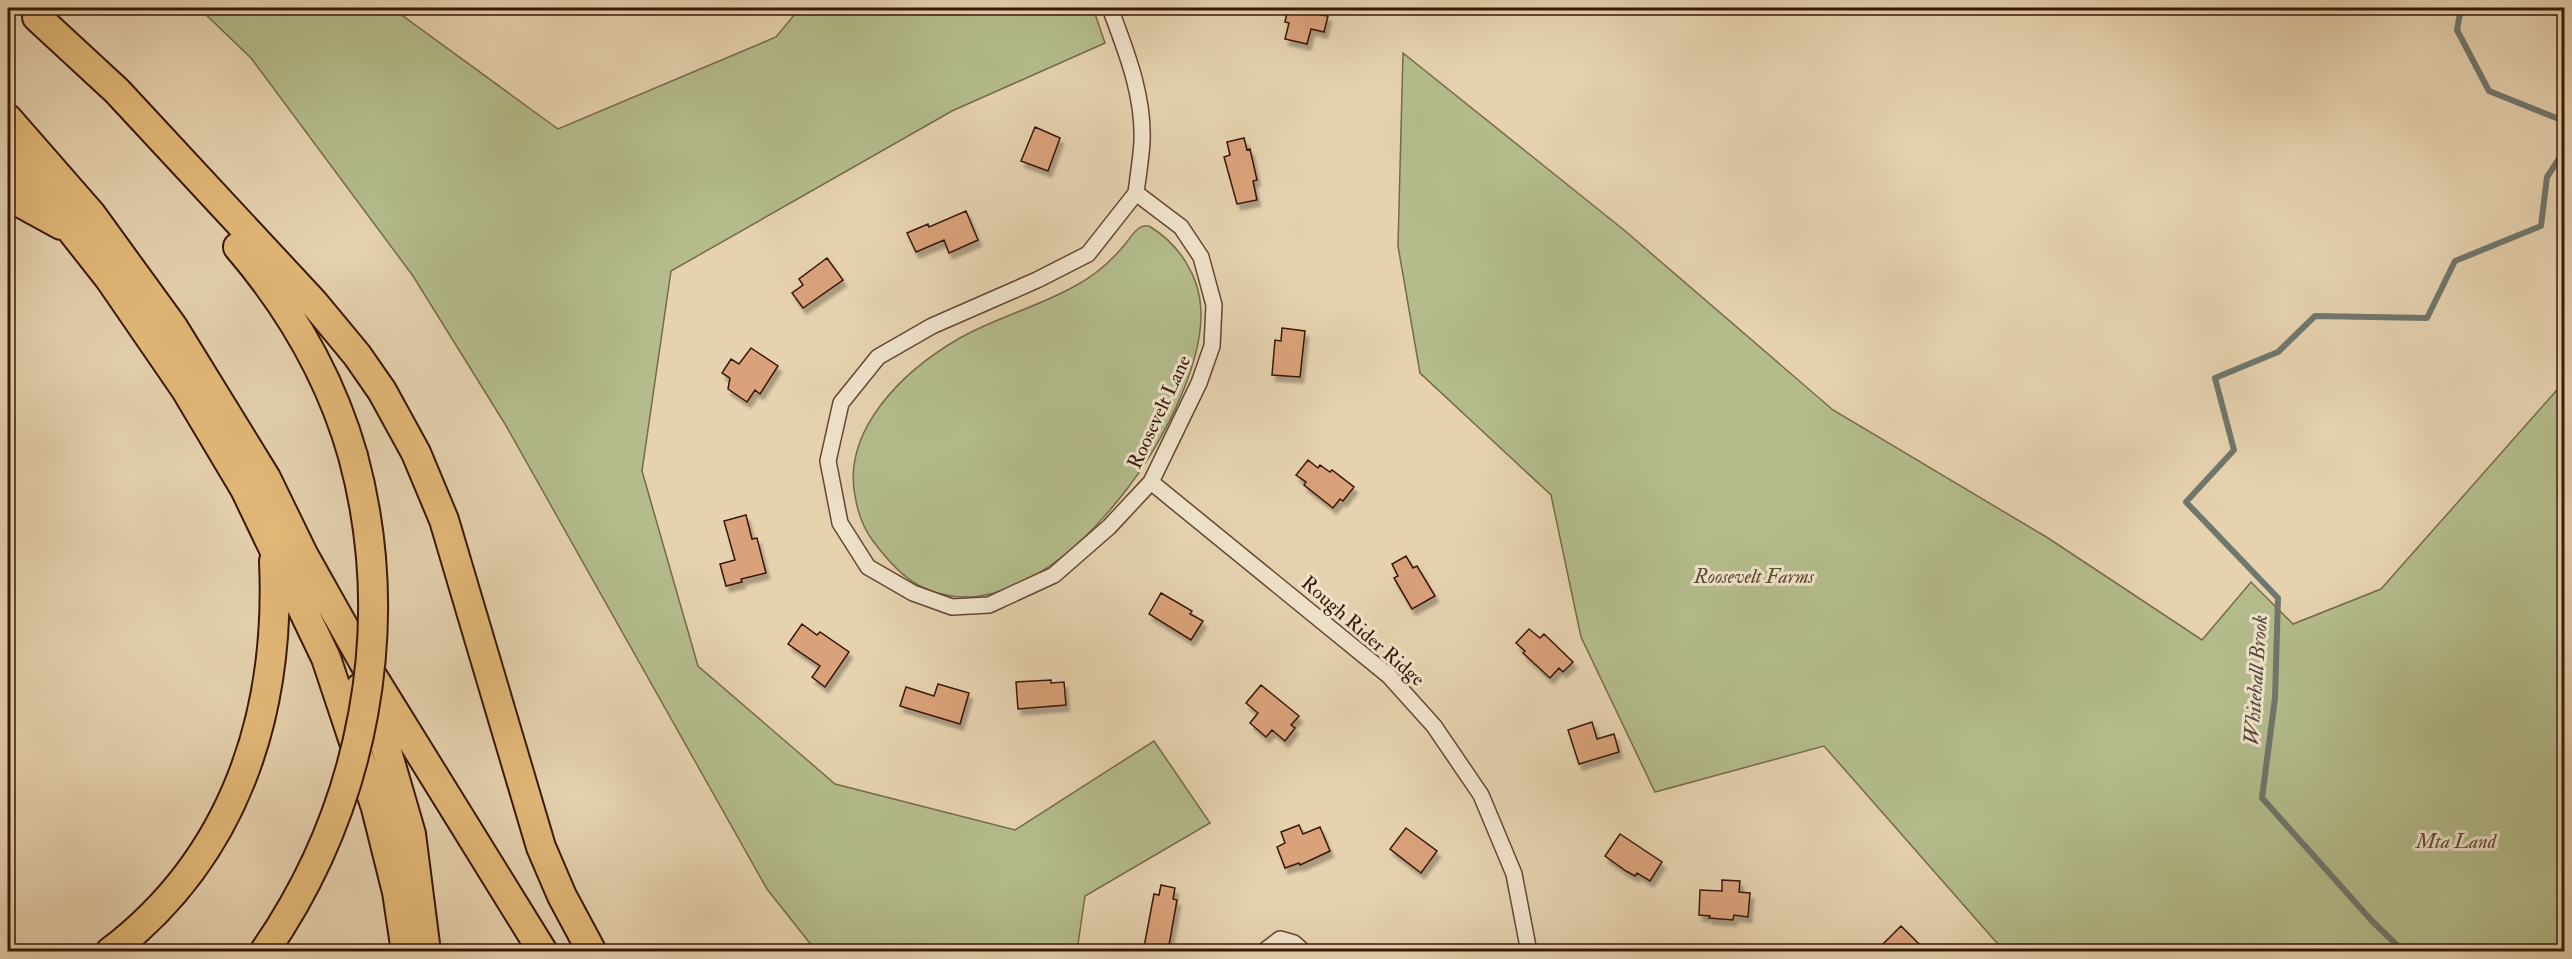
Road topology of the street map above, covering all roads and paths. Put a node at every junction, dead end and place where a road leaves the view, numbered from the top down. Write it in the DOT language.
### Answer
graph roads {
  1 [pos="1110,8"];
  2 [pos="33,12"];
  3 [pos="8,119"];
  4 [pos="8,155"];
  5 [pos="1136,193"];
  6 [pos="8,196"];
  7 [pos="75,234"];
  8 [pos="1151,482"];
  9 [pos="273,547"];
  10 [pos="303,554"];
  11 [pos="110,951"];
  12 [pos="264,951"];
  13 [pos="406,951"];
  14 [pos="426,951"];
  15 [pos="543,951"];
  16 [pos="592,951"];
  17 [pos="1263,951"];
  18 [pos="1304,951"];
  19 [pos="1529,951"];
  1 -- 5 [label="street"];
  2 -- 12 [label="highway, bridge"];
  2 -- 16 [label="highway"];
  3 -- 10 [label="highway"];
  4 -- 7 [label="highway"];
  5 -- 8 [label="street, Roosevelt Lane"];
  5 -- 8 [label="street, Roosevelt Lane"];
  6 -- 7 [label="highway"];
  7 -- 9 [label="highway"];
  8 -- 19 [label="street, Rough Rider Ridge"];
  9 -- 11 [label="highway"];
  9 -- 13 [label="highway"];
  10 -- 14 [label="highway"];
  10 -- 15 [label="highway"];
  17 -- 18 [label="street"];
}
